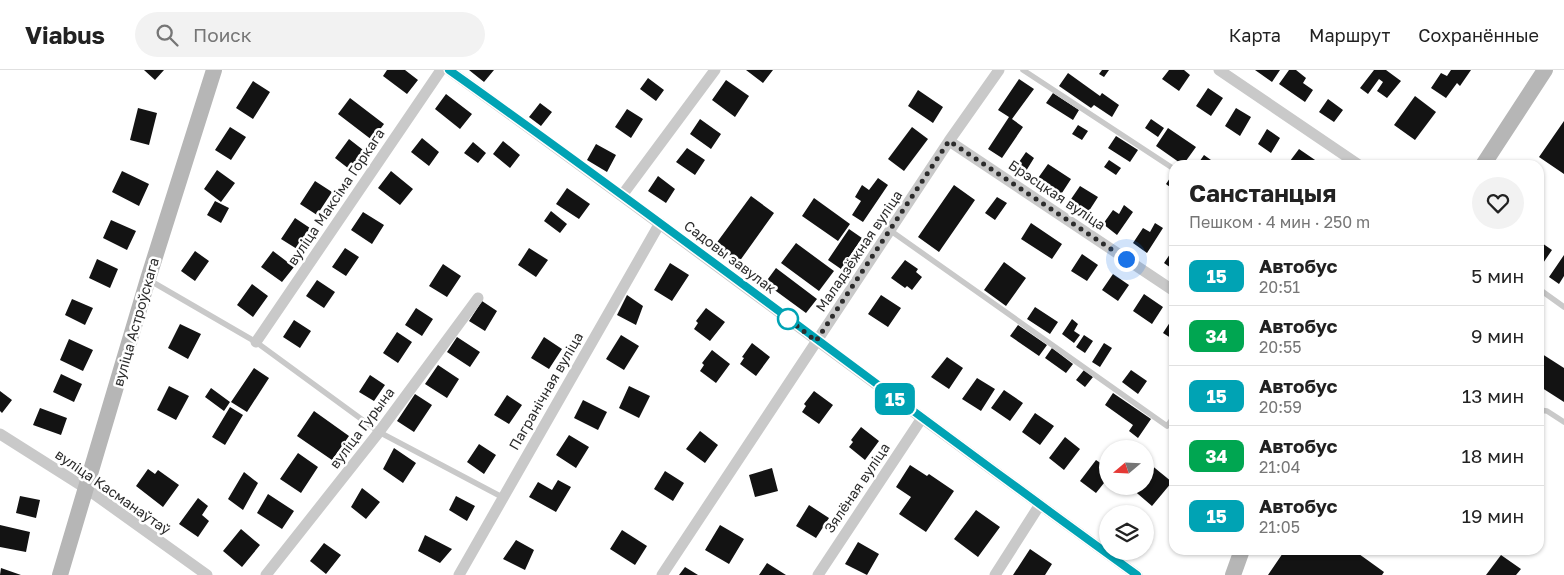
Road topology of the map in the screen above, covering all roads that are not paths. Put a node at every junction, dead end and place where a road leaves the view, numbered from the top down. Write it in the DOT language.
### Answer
graph roads {
  1 [pos="214,70"];
  2 [pos="441,70"];
  3 [pos="449,70"];
  4 [pos="715,70"];
  5 [pos="999,70"];
  6 [pos="1023,70"];
  7 [pos="1219,70"];
  8 [pos="1545,70"];
  9 [pos="949,141"];
  10 [pos="1347,160"];
  11 [pos="1487,160"];
  12 [pos="1169,166"];
  13 [pos="623,194"];
  14 [pos="660,223"];
  15 [pos="891,231"];
  16 [pos="148,279"];
  17 [pos="1169,288"];
  18 [pos="1544,293"];
  19 [pos="478,298"];
  20 [pos="1564,307"];
  21 [pos="816,341"];
  22 [pos="256,342"];
  23 [pos="1544,411"];
  24 [pos="922,418"];
  25 [pos="1564,422"];
  26 [pos="1169,423"];
  27 [pos="378,432"];
  28 [pos="0,434"];
  29 [pos="87,489"];
  30 [pos="502,497"];
  31 [pos="1039,506"];
  32 [pos="1240,555"];
  33 [pos="60,575"];
  34 [pos="207,575"];
  35 [pos="266,575"];
  36 [pos="459,575"];
  37 [pos="662,575"];
  38 [pos="818,575"];
  39 [pos="995,575"];
  40 [pos="1137,575"];
  41 [pos="1233,575"];
  1 -- 16 [label="street, вуліца Астроўскага"];
  2 -- 22 [label="street, вуліца Максіма Горкага"];
  3 -- 13 [label="street, Садовы завулак"];
  4 -- 13 [label="street"];
  5 -- 9 [label="street, Маладзёжная вуліца"];
  6 -- 12 [label="lane"];
  7 -- 10 [label="street"];
  8 -- 11 [label="street"];
  9 -- 15 [label="street, Маладзёжная вуліца"];
  9 -- 17 [label="street, Брэсцкая вуліца"];
  13 -- 14 [label="street, Садовы завулак"];
  14 -- 21 [label="street, Садовы завулак"];
  14 -- 30 [label="street, Пагранічная вуліца"];
  15 -- 21 [label="street, Маладзёжная вуліца"];
  15 -- 26 [label="lane"];
  16 -- 22 [label="lane"];
  16 -- 29 [label="street, вуліца Астроўскага"];
  18 -- 20 [label="lane"];
  19 -- 27 [label="street, вуліца Гурына"];
  21 -- 24 [label="street, Садовы завулак"];
  21 -- 37 [label="street, Маладзёжная вуліца"];
  22 -- 27 [label="lane"];
  23 -- 25 [label="lane"];
  24 -- 31 [label="street, Садовы завулак"];
  24 -- 38 [label="street, Зялёная вуліца"];
  27 -- 30 [label="lane"];
  27 -- 35 [label="street, вуліца Гурына"];
  28 -- 29 [label="street, вуліца Касманаўтаў"];
  29 -- 33 [label="street, вуліца Астроўскага"];
  29 -- 34 [label="street, вуліца Касманаўтаў"];
  30 -- 36 [label="street, Пагранічная вуліца"];
  31 -- 39 [label="street"];
  31 -- 40 [label="street, Садовы завулак"];
  32 -- 41 [label="street"];
}
